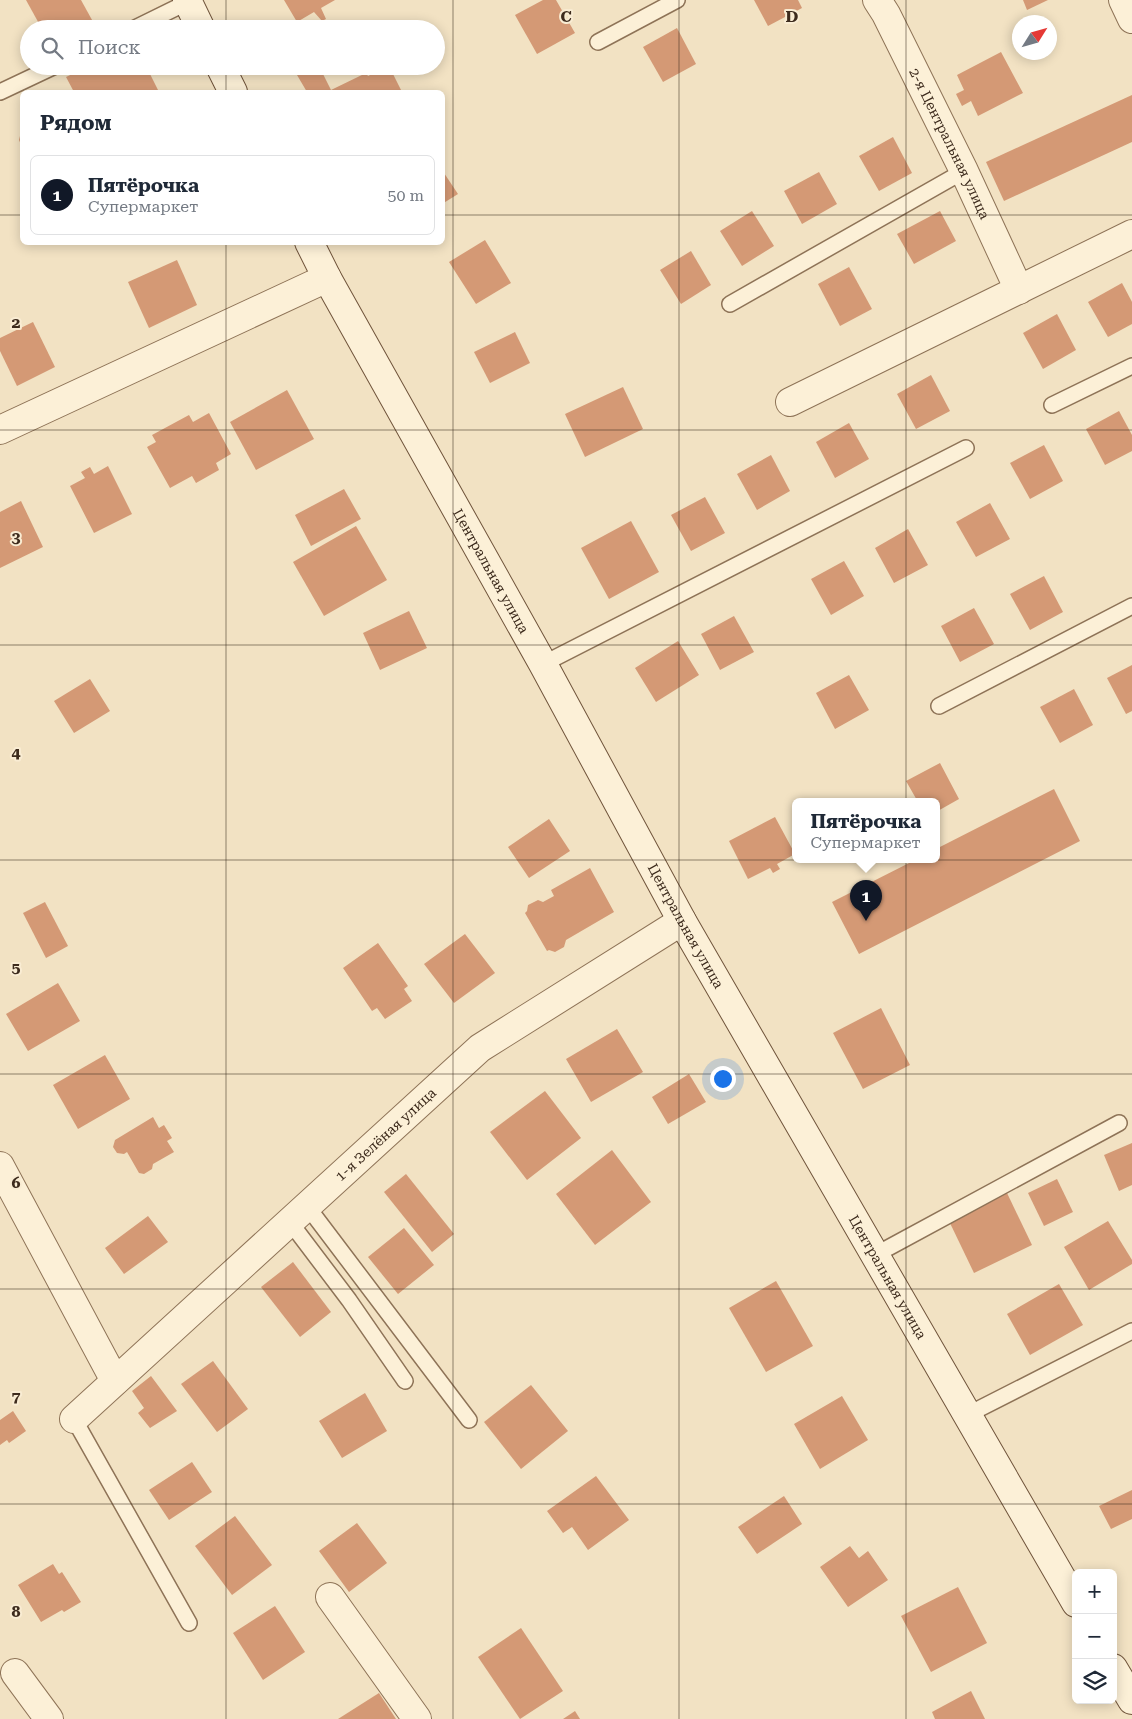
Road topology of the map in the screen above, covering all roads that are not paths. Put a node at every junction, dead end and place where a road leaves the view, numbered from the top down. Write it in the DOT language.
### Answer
graph roads {
  1 [pos="677,0"];
  2 [pos="877,0"];
  3 [pos="188,1"];
  4 [pos="151,20"];
  5 [pos="197,20"];
  6 [pos="598,42"];
  7 [pos="36,75"];
  8 [pos="224,75"];
  9 [pos="232,90"];
  10 [pos="0,92"];
  11 [pos="964,171"];
  12 [pos="1132,234"];
  13 [pos="310,245"];
  14 [pos="326,278"];
  15 [pos="1019,290"];
  16 [pos="730,304"];
  17 [pos="1132,366"];
  18 [pos="790,402"];
  19 [pos="1052,405"];
  20 [pos="0,430"];
  21 [pos="966,448"];
  22 [pos="1132,606"];
  23 [pos="543,664"];
  24 [pos="939,706"];
  25 [pos="682,921"];
  26 [pos="1119,1123"];
  27 [pos="0,1166"];
  28 [pos="299,1214"];
  29 [pos="875,1254"];
  30 [pos="1132,1331"];
  31 [pos="115,1381"];
  32 [pos="405,1381"];
  33 [pos="967,1415"];
  34 [pos="74,1419"];
  35 [pos="469,1420"];
  36 [pos="1072,1596"];
  37 [pos="330,1597"];
  38 [pos="189,1624"];
  39 [pos="15,1673"];
  40 [pos="1117,1675"];
  41 [pos="1132,1700"];
  42 [pos="49,1719"];
  43 [pos="417,1719"];
  1 -- 6 [label="lane"];
  2 -- 11 [label="street, 2-я Центральная улица"];
  3 -- 4 [label="lane"];
  3 -- 5 [label="street"];
  7 -- 10 [label="lane"];
  8 -- 9 [label="street"];
  11 -- 15 [label="street, 2-я Центральная улица"];
  11 -- 16 [label="lane"];
  12 -- 15 [label="street"];
  13 -- 14 [label="street, Центральная улица"];
  14 -- 20 [label="street"];
  14 -- 23 [label="street, Центральная улица"];
  15 -- 18 [label="street"];
  17 -- 19 [label="lane"];
  21 -- 23 [label="lane"];
  22 -- 24 [label="lane"];
  23 -- 25 [label="street, Центральная улица"];
  25 -- 28 [label="street, 1-я Зелёная улица"];
  25 -- 29 [label="street, Центральная улица"];
  26 -- 29 [label="lane"];
  27 -- 31 [label="street"];
  28 -- 31 [label="street, 1-я Зелёная улица"];
  28 -- 32 [label="lane"];
  28 -- 35 [label="lane"];
  29 -- 33 [label="street, Центральная улица"];
  30 -- 33 [label="lane"];
  31 -- 34 [label="street, 1-я Зелёная улица"];
  33 -- 36 [label="street, Центральная улица"];
  34 -- 38 [label="lane"];
  37 -- 43 [label="street"];
  39 -- 42 [label="street"];
  40 -- 41 [label="street"];
}
